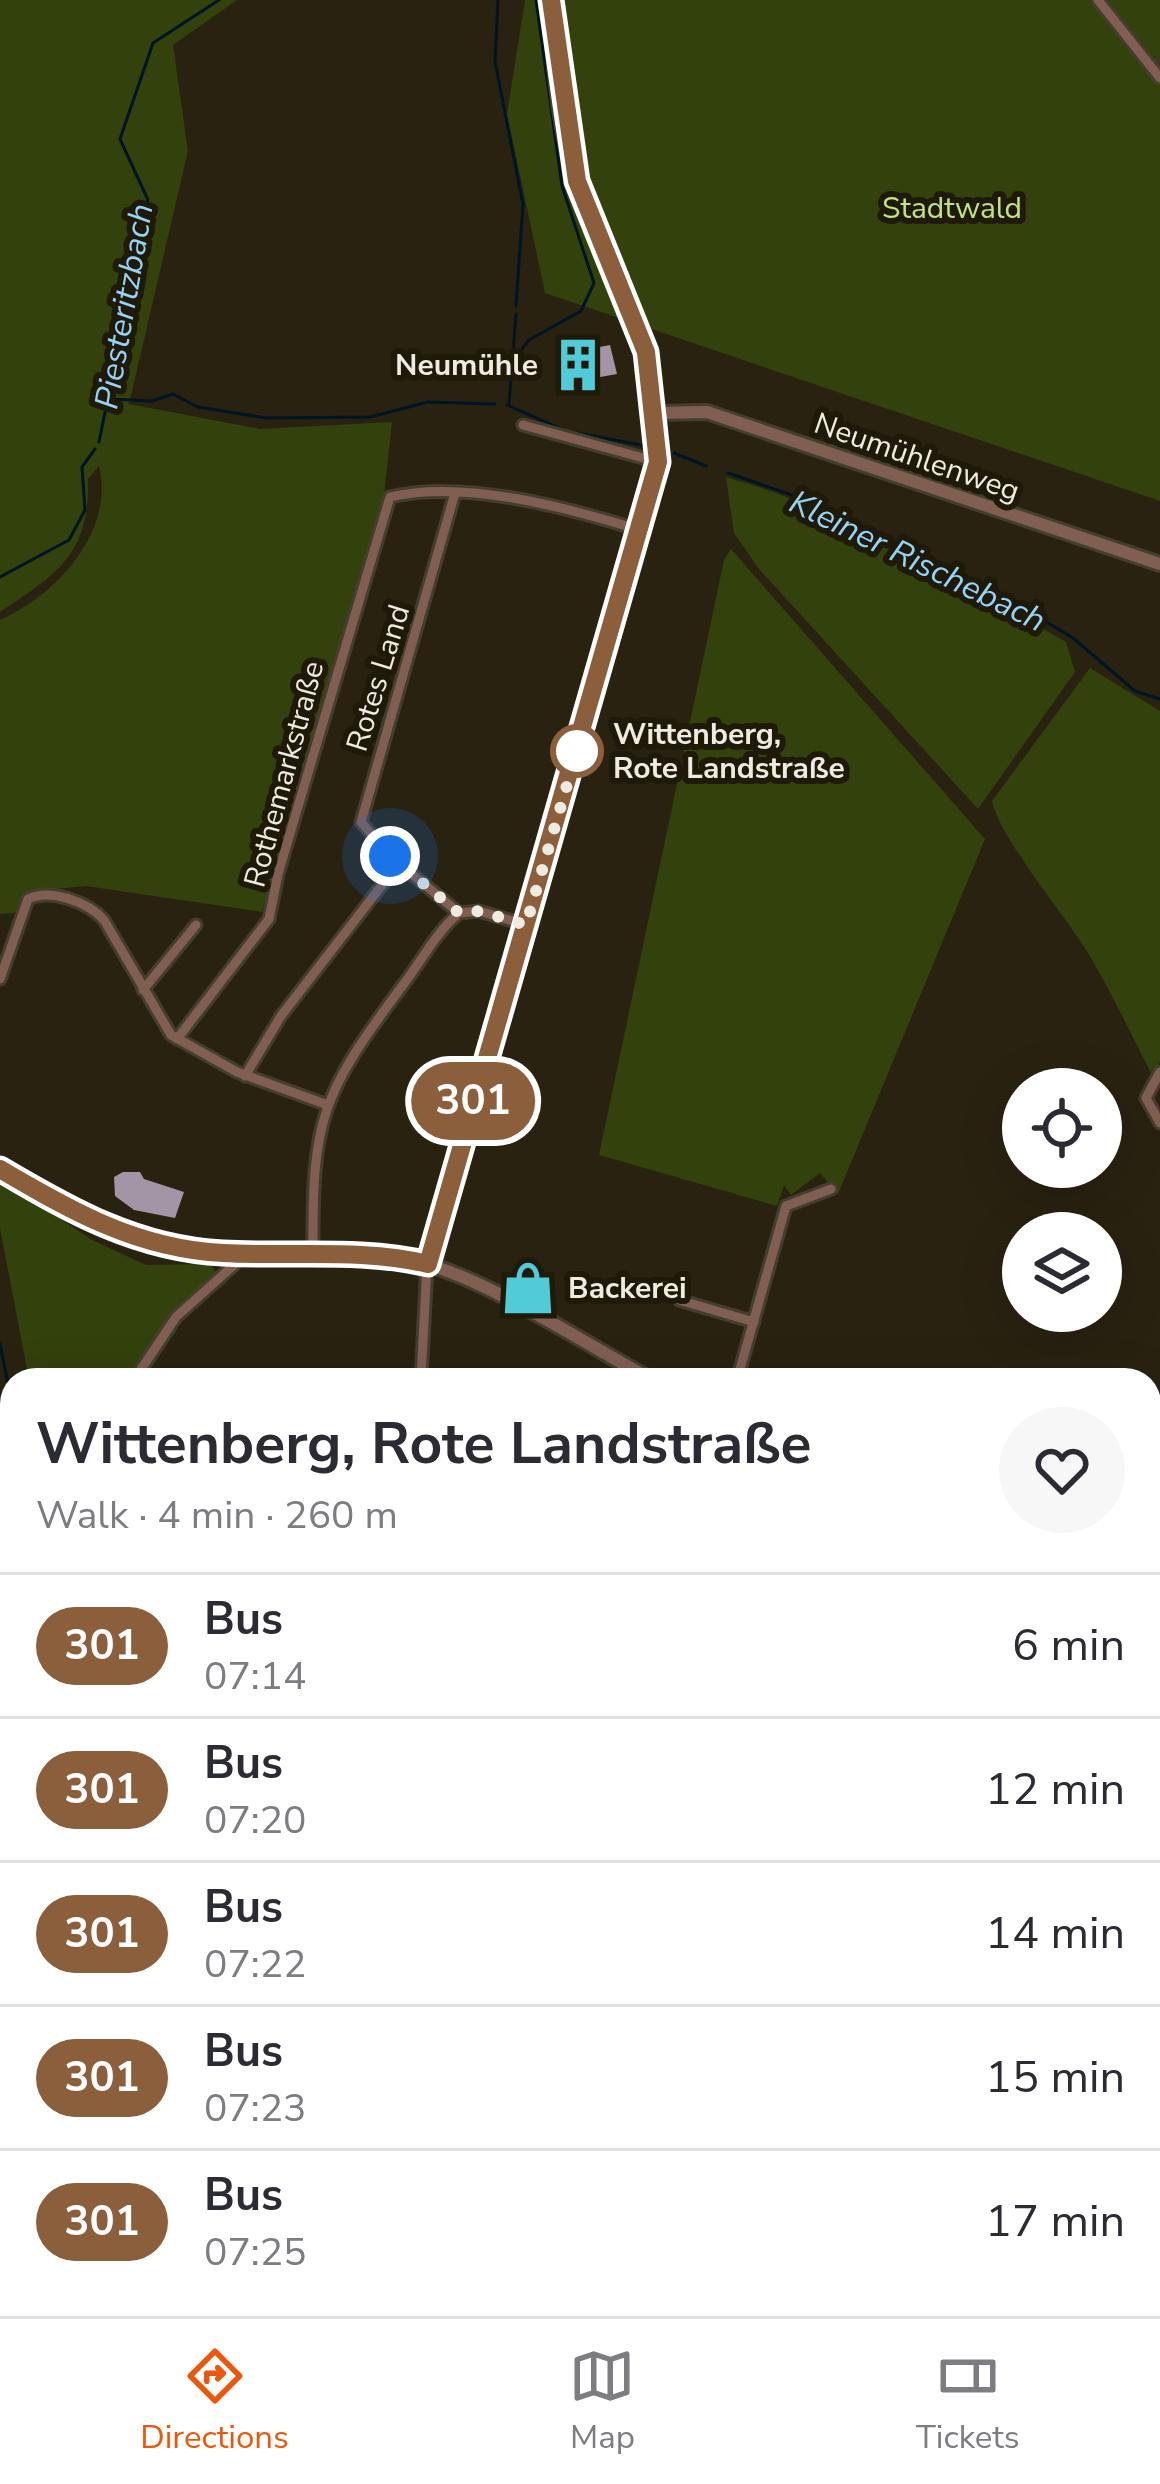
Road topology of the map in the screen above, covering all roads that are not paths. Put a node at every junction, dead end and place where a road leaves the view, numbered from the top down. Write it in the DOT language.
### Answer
graph roads {
  1 [pos="551,0"];
  2 [pos="1098,0"];
  3 [pos="1160,78"];
  4 [pos="656,413"];
  5 [pos="523,425"];
  6 [pos="658,462"];
  7 [pos="455,493"];
  8 [pos="642,530"];
  9 [pos="1160,564"];
  10 [pos="399,863"];
  11 [pos="459,913"];
  12 [pos="196,925"];
  13 [pos="526,925"];
  14 [pos="0,980"];
  15 [pos="143,989"];
  16 [pos="177,1039"];
  17 [pos="1160,1072"];
  18 [pos="245,1076"];
  19 [pos="326,1104"];
  20 [pos="1160,1123"];
  21 [pos="0,1168"];
  22 [pos="830,1189"];
  23 [pos="313,1256"];
  24 [pos="428,1264"];
  25 [pos="234,1265"];
  26 [pos="680,1300"];
  27 [pos="754,1322"];
  28 [pos="142,1368"];
  29 [pos="423,1368"];
  30 [pos="629,1368"];
  31 [pos="741,1368"];
  1 -- 4 [label="street"];
  2 -- 3 [label="street"];
  4 -- 6 [label="street"];
  4 -- 9 [label="street, Neumühlenweg"];
  5 -- 6 [label="street"];
  6 -- 8 [label="street"];
  7 -- 8 [label="street"];
  7 -- 10 [label="street, Rotes Land"];
  7 -- 16 [label="street, Rothemarkstraße"];
  8 -- 13 [label="street"];
  10 -- 11 [label="street, Rotes Land"];
  10 -- 18 [label="street"];
  11 -- 13 [label="street"];
  11 -- 19 [label="street"];
  12 -- 15 [label="street"];
  13 -- 24 [label="street"];
  14 -- 15 [label="street"];
  15 -- 16 [label="street"];
  16 -- 18 [label="street"];
  17 -- 20 [label="street"];
  18 -- 19 [label="street"];
  19 -- 23 [label="street"];
  21 -- 23 [label="street"];
  22 -- 27 [label="street"];
  23 -- 24 [label="street"];
  24 -- 29 [label="street"];
  24 -- 30 [label="street"];
  25 -- 28 [label="street"];
  26 -- 27 [label="street"];
  27 -- 31 [label="street"];
}
